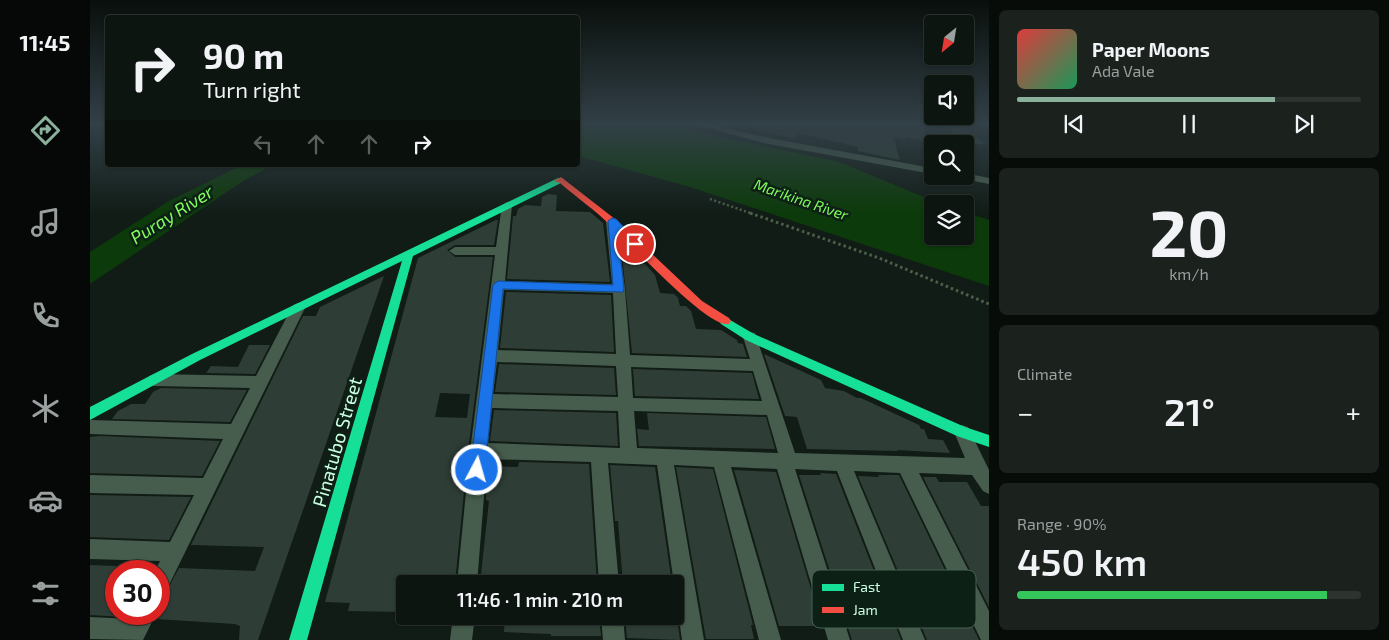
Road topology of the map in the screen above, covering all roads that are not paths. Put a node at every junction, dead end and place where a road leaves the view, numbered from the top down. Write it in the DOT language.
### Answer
graph roads {
  1 [pos="839,154"];
  2 [pos="924,170"];
  3 [pos="974,178"];
  4 [pos="989,181"];
  5 [pos="507,205"];
  6 [pos="612,221"];
  7 [pos="455,250"];
  8 [pos="502,251"];
  9 [pos="409,253"];
  10 [pos="498,285"];
  11 [pos="619,289"];
  12 [pos="298,308"];
  13 [pos="750,337"];
  14 [pos="490,356"];
  15 [pos="623,360"];
  16 [pos="759,365"];
  17 [pos="154,380"];
  18 [pos="261,382"];
  19 [pos="485,401"];
  20 [pos="626,404"];
  21 [pos="773,408"];
  22 [pos="91,418"];
  23 [pos="235,432"];
  24 [pos="962,432"];
  25 [pos="989,441"];
  26 [pos="479,451"];
  27 [pos="599,455"];
  28 [pos="629,456"];
  29 [pos="664,457"];
  30 [pos="720,458"];
  31 [pos="786,460"];
  32 [pos="842,462"];
  33 [pos="905,464"];
  34 [pos="977,467"];
  35 [pos="90,484"];
  36 [pos="989,485"];
  37 [pos="207,487"];
  38 [pos="90,549"];
  39 [pos="174,552"];
  40 [pos="170,561"];
  41 [pos="818,570"];
  42 [pos="886,570"];
  43 [pos="957,570"];
  44 [pos="468,575"];
  45 [pos="608,575"];
  46 [pos="976,608"];
  47 [pos="463,625"];
  48 [pos="613,625"];
  49 [pos="90,628"];
  50 [pos="138,628"];
  51 [pos="835,628"];
  52 [pos="909,628"];
  53 [pos="989,634"];
  54 [pos="298,640"];
  55 [pos="461,640"];
  56 [pos="614,640"];
  57 [pos="693,640"];
  58 [pos="770,640"];
  59 [pos="839,640"];
  60 [pos="914,640"];
  1 -- 2 [label="street"];
  3 -- 4 [label="street"];
  5 -- 6 [label="street"];
  5 -- 8 [label="street"];
  5 -- 9 [label="street"];
  6 -- 11 [label="street"];
  6 -- 13 [label="street"];
  7 -- 8 [label="street"];
  8 -- 10 [label="street"];
  9 -- 12 [label="street"];
  9 -- 54 [label="street, Pinatubo Street"];
  10 -- 11 [label="street"];
  10 -- 14 [label="street"];
  11 -- 15 [label="street"];
  12 -- 17 [label="street"];
  12 -- 18 [label="street"];
  13 -- 16 [label="street"];
  13 -- 24 [label="street"];
  14 -- 15 [label="street"];
  14 -- 19 [label="street"];
  15 -- 16 [label="street"];
  15 -- 20 [label="street"];
  16 -- 21 [label="street"];
  17 -- 18 [label="street"];
  17 -- 22 [label="street"];
  18 -- 23 [label="street"];
  19 -- 20 [label="street"];
  19 -- 26 [label="street"];
  20 -- 21 [label="street"];
  20 -- 28 [label="street"];
  21 -- 31 [label="street"];
  22 -- 23 [label="street"];
  23 -- 37 [label="street"];
  24 -- 25 [label="street"];
  24 -- 34 [label="street"];
  26 -- 27 [label="street"];
  26 -- 44 [label="street"];
  27 -- 28 [label="street"];
  27 -- 45 [label="street"];
  28 -- 29 [label="street"];
  29 -- 30 [label="street"];
  29 -- 57 [label="street"];
  30 -- 31 [label="street"];
  30 -- 58 [label="street"];
  31 -- 32 [label="street"];
  31 -- 41 [label="street"];
  32 -- 33 [label="street"];
  32 -- 42 [label="street"];
  33 -- 34 [label="street"];
  33 -- 43 [label="street"];
  34 -- 36 [label="street"];
  35 -- 37 [label="street"];
  37 -- 39 [label="street"];
  38 -- 39 [label="street"];
  39 -- 40 [label="street"];
  46 -- 53 [label="street"];
  47 -- 55 [label="street"];
  48 -- 56 [label="street"];
  49 -- 50 [label="street"];
  51 -- 59 [label="street"];
  52 -- 60 [label="street"];
}
